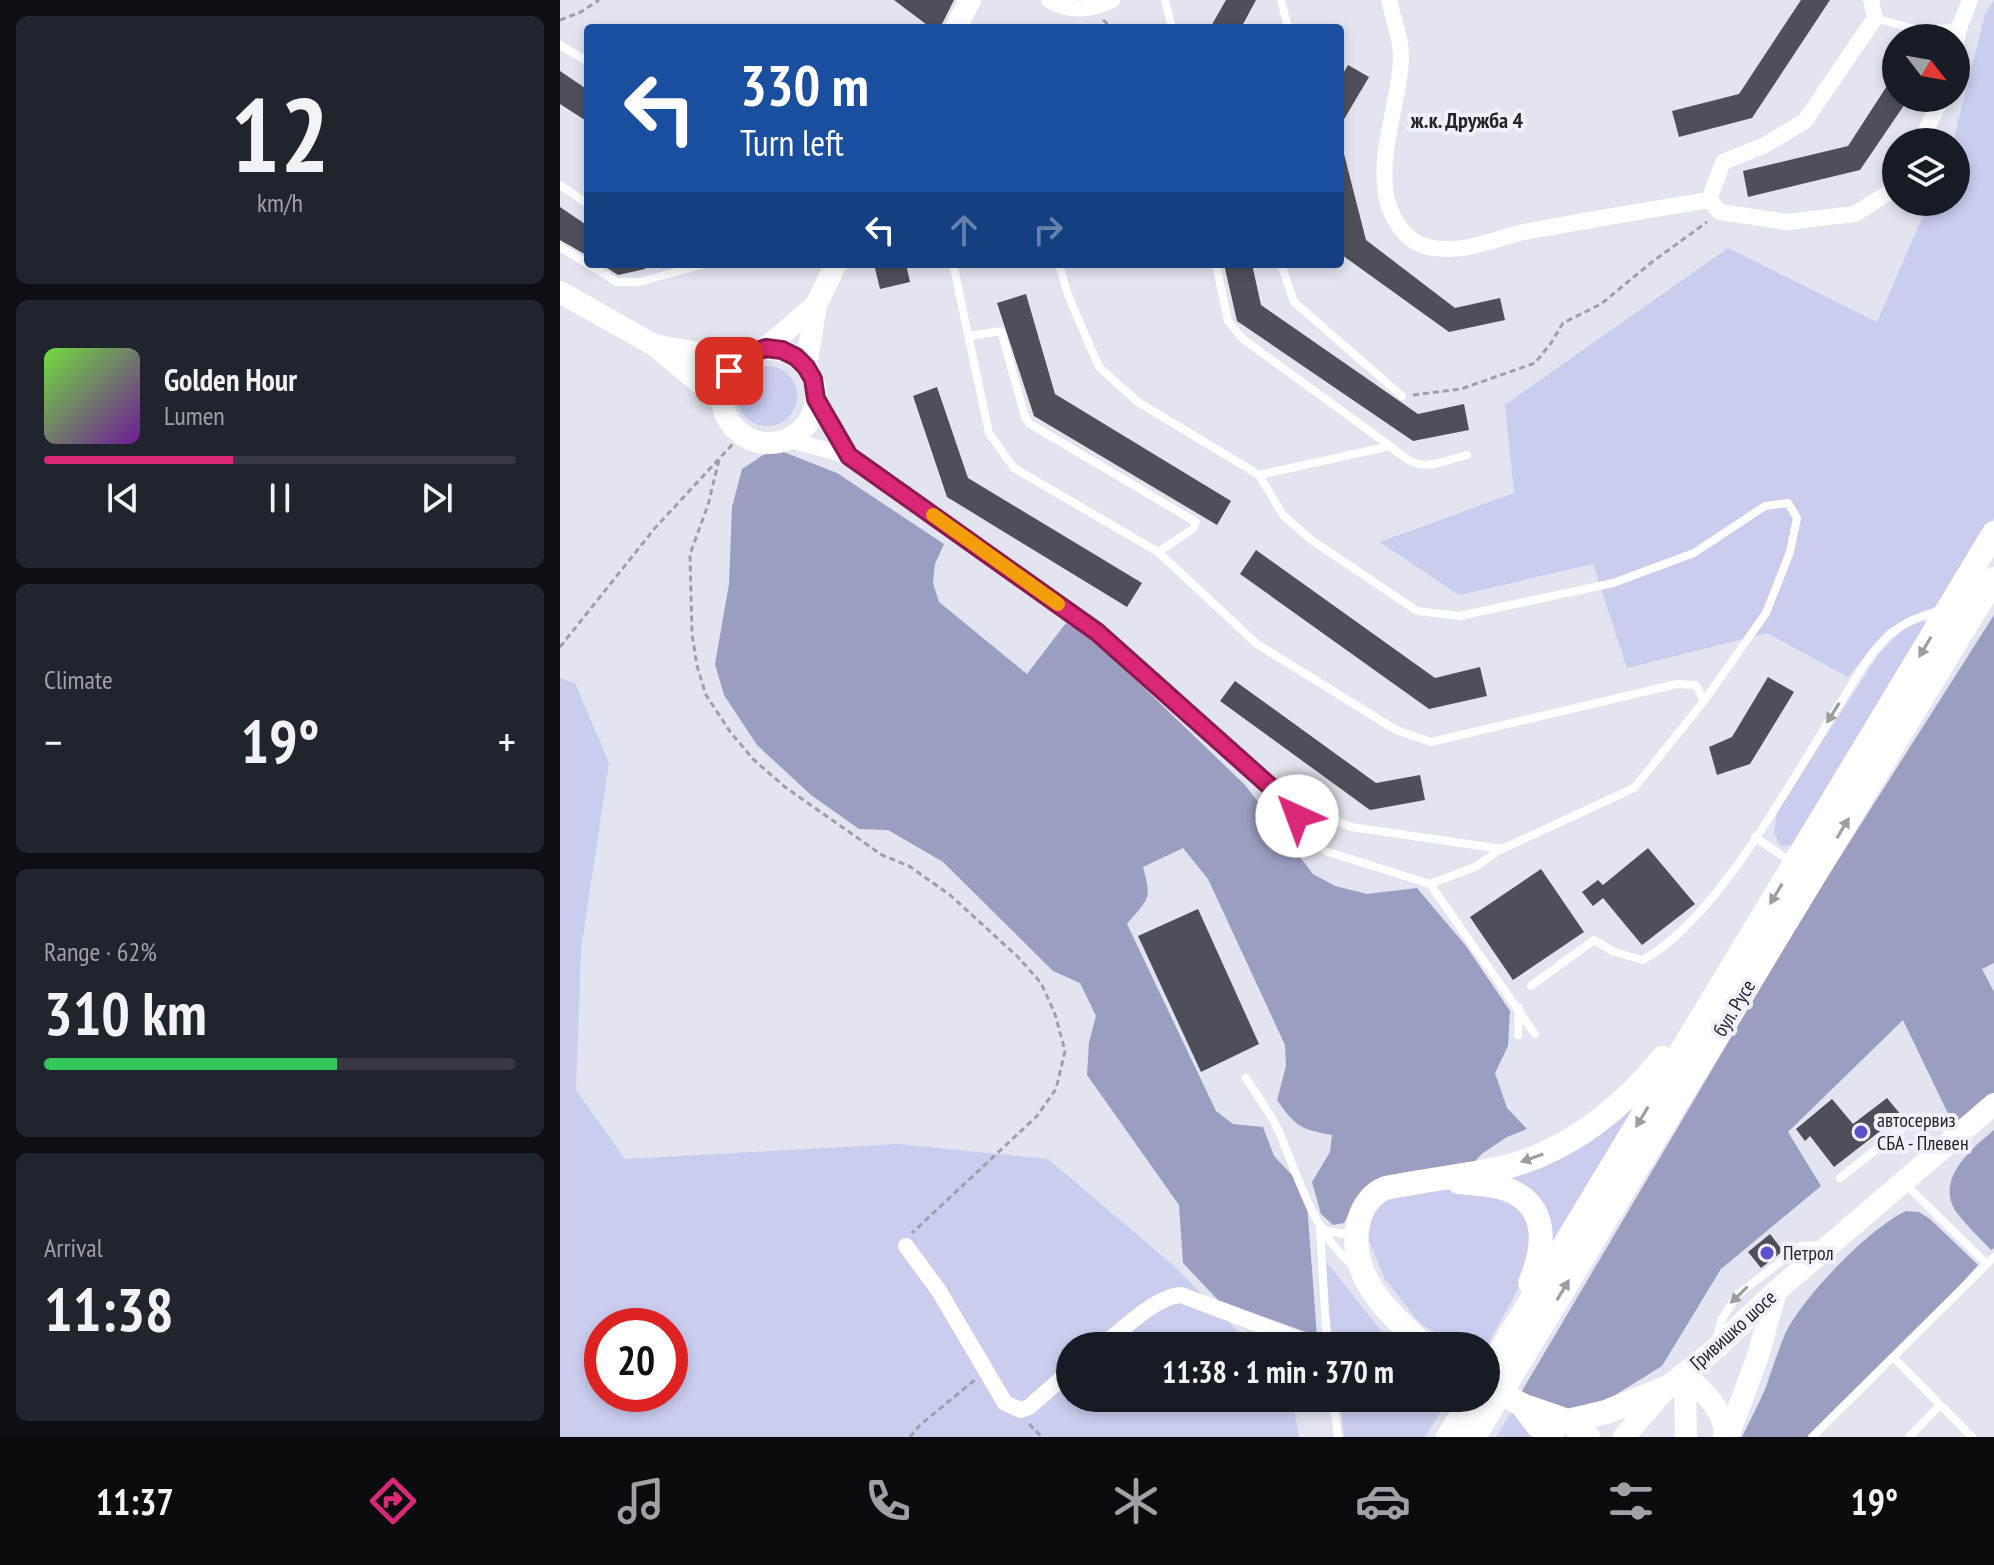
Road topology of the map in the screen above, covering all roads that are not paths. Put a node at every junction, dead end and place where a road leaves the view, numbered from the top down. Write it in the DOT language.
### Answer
graph roads {
  1 [pos="970,0"];
  2 [pos="1049,0"];
  3 [pos="1112,0"];
  4 [pos="1165,0"];
  5 [pos="1281,0"];
  6 [pos="1389,0"];
  7 [pos="1871,0"];
  8 [pos="1970,0"];
  9 [pos="1875,18"];
  10 [pos="958,24"];
  11 [pos="1171,24"];
  12 [pos="1287,24"];
  13 [pos="1896,24"];
  14 [pos="1961,24"];
  15 [pos="560,45"];
  16 [pos="584,60"];
  17 [pos="560,185"];
  18 [pos="1882,197"];
  19 [pos="584,201"];
  20 [pos="1715,206"];
  21 [pos="560,247"];
  22 [pos="584,262"];
  23 [pos="594,268"];
  24 [pos="690,268"];
  25 [pos="834,268"];
  26 [pos="954,268"];
  27 [pos="1060,268"];
  28 [pos="1217,268"];
  29 [pos="1282,268"];
  30 [pos="560,292"];
  31 [pos="816,305"];
  32 [pos="969,336"];
  33 [pos="654,345"];
  34 [pos="766,348"];
  35 [pos="737,361"];
  36 [pos="806,367"];
  37 [pos="1402,396"];
  38 [pos="816,399"];
  39 [pos="722,401"];
  40 [pos="787,439"];
  41 [pos="1390,446"];
  42 [pos="1467,455"];
  43 [pos="849,456"];
  44 [pos="1259,475"];
  45 [pos="1994,533"];
  46 [pos="1158,552"];
  47 [pos="1994,579"];
  48 [pos="1948,609"];
  49 [pos="1704,701"];
  50 [pos="1283,798"];
  51 [pos="1755,837"];
  52 [pos="1502,849"];
  53 [pos="1794,864"];
  54 [pos="1430,884"];
  55 [pos="1531,986"];
  56 [pos="1713,998"];
  57 [pos="1519,1008"];
  58 [pos="1535,1034"];
  59 [pos="1518,1035"];
  60 [pos="1246,1078"];
  61 [pos="1994,1104"];
  62 [pos="1955,1137"];
  63 [pos="1433,1178"];
  64 [pos="1840,1178"];
  65 [pos="1903,1181"];
  66 [pos="1358,1225"];
  67 [pos="1320,1229"];
  68 [pos="906,1246"];
  69 [pos="1828,1246"];
  70 [pos="1991,1260"];
  71 [pos="1361,1273"];
  72 [pos="1775,1292"];
  73 [pos="1120,1332"];
  74 [pos="1279,1332"];
  75 [pos="1326,1332"];
  76 [pos="1410,1332"];
  77 [pos="1714,1350"];
  78 [pos="1513,1352"];
  79 [pos="1894,1358"];
  80 [pos="1500,1363"];
  81 [pos="1675,1380"];
  82 [pos="1056,1383"];
  83 [pos="1500,1392"];
  84 [pos="1940,1405"];
  85 [pos="1335,1412"];
  86 [pos="1473,1422"];
  87 [pos="1550,1430"];
  88 [pos="1338,1437"];
  89 [pos="1448,1437"];
  90 [pos="1588,1437"];
  91 [pos="1624,1437"];
  92 [pos="1686,1437"];
  93 [pos="1726,1437"];
  94 [pos="1812,1437"];
  95 [pos="1909,1437"];
  96 [pos="1972,1437"];
  1 -- 10 [label="street"];
  2 -- 3 [label="street"];
  4 -- 11 [label="lane"];
  5 -- 12 [label="lane"];
  6 -- 20 [label="street"];
  7 -- 9 [label="street"];
  8 -- 14 [label="street"];
  9 -- 13 [label="lane"];
  9 -- 20 [label="street"];
  15 -- 16 [label="lane"];
  17 -- 19 [label="lane"];
  18 -- 20 [label="street"];
  21 -- 22 [label="lane"];
  23 -- 24 [label="lane"];
  25 -- 31 [label="street"];
  26 -- 32 [label="lane"];
  27 -- 44 [label="lane"];
  28 -- 41 [label="lane"];
  29 -- 37 [label="lane"];
  30 -- 33 [label="street"];
  31 -- 34 [label="street"];
  31 -- 36 [label="street"];
  32 -- 46 [label="lane"];
  32 -- 46 [label="lane"];
  33 -- 35 [label="street"];
  33 -- 39 [label="street"];
  34 -- 35 [label="street"];
  34 -- 36 [label="street"];
  35 -- 39 [label="street"];
  36 -- 38 [label="street"];
  38 -- 40 [label="street"];
  38 -- 43 [label="street"];
  39 -- 40 [label="street"];
  40 -- 43 [label="street"];
  41 -- 42 [label="lane"];
  41 -- 44 [label="lane"];
  43 -- 50 [label="lane"];
  44 -- 49 [label="lane"];
  45 -- 48 [label="main road, бул. Русе"];
  46 -- 49 [label="lane"];
  78 -- 47 [label="main road, бул. Русе, one-way"];
  48 -- 51 [label="lane, one-way"];
  48 -- 53 [label="main road, бул. Русе, one-way"];
  49 -- 52 [label="lane"];
  50 -- 52 [label="lane"];
  50 -- 54 [label="lane"];
  51 -- 53 [label="lane"];
  51 -- 55 [label="lane"];
  52 -- 54 [label="lane"];
  53 -- 56 [label="main road, бул. Русе, one-way"];
  54 -- 57 [label="lane"];
  56 -- 63 [label="main road, one-way"];
  56 -- 78 [label="main road, бул. Русе, one-way"];
  57 -- 58 [label="lane"];
  57 -- 59 [label="lane"];
  60 -- 67 [label="lane"];
  61 -- 62 [label="street, Гривишко шосе"];
  62 -- 64 [label="lane"];
  62 -- 65 [label="street, Гривишко шосе"];
  63 -- 66 [label="main road"];
  63 -- 78 [label="main road"];
  65 -- 69 [label="street, Гривишко шосе"];
  65 -- 70 [label="lane"];
  66 -- 67 [label="lane"];
  66 -- 71 [label="main road"];
  67 -- 71 [label="lane"];
  67 -- 75 [label="lane"];
  68 -- 82 [label="street"];
  69 -- 72 [label="street, Гривишко шосе"];
  69 -- 77 [label="lane, one-way"];
  70 -- 79 [label="lane"];
  71 -- 76 [label="main road"];
  72 -- 77 [label="street, Гривишко шосе"];
  72 -- 93 [label="street"];
  73 -- 74 [label="street"];
  77 -- 81 [label="street, Гривишко шосе"];
  78 -- 80 [label="main road, бул. Русе"];
  78 -- 86 [label="main road, бул. Русе"];
  79 -- 84 [label="lane"];
  79 -- 94 [label="lane"];
  81 -- 87 [label="main road"];
  81 -- 91 [label="street, Гривишко шосе"];
  81 -- 92 [label="street"];
  81 -- 93 [label="street"];
  83 -- 87 [label="main road"];
  84 -- 95 [label="lane"];
  84 -- 96 [label="lane"];
  85 -- 88 [label="lane"];
  86 -- 89 [label="main road, бул. Русе"];
  87 -- 90 [label="main road"];
}
